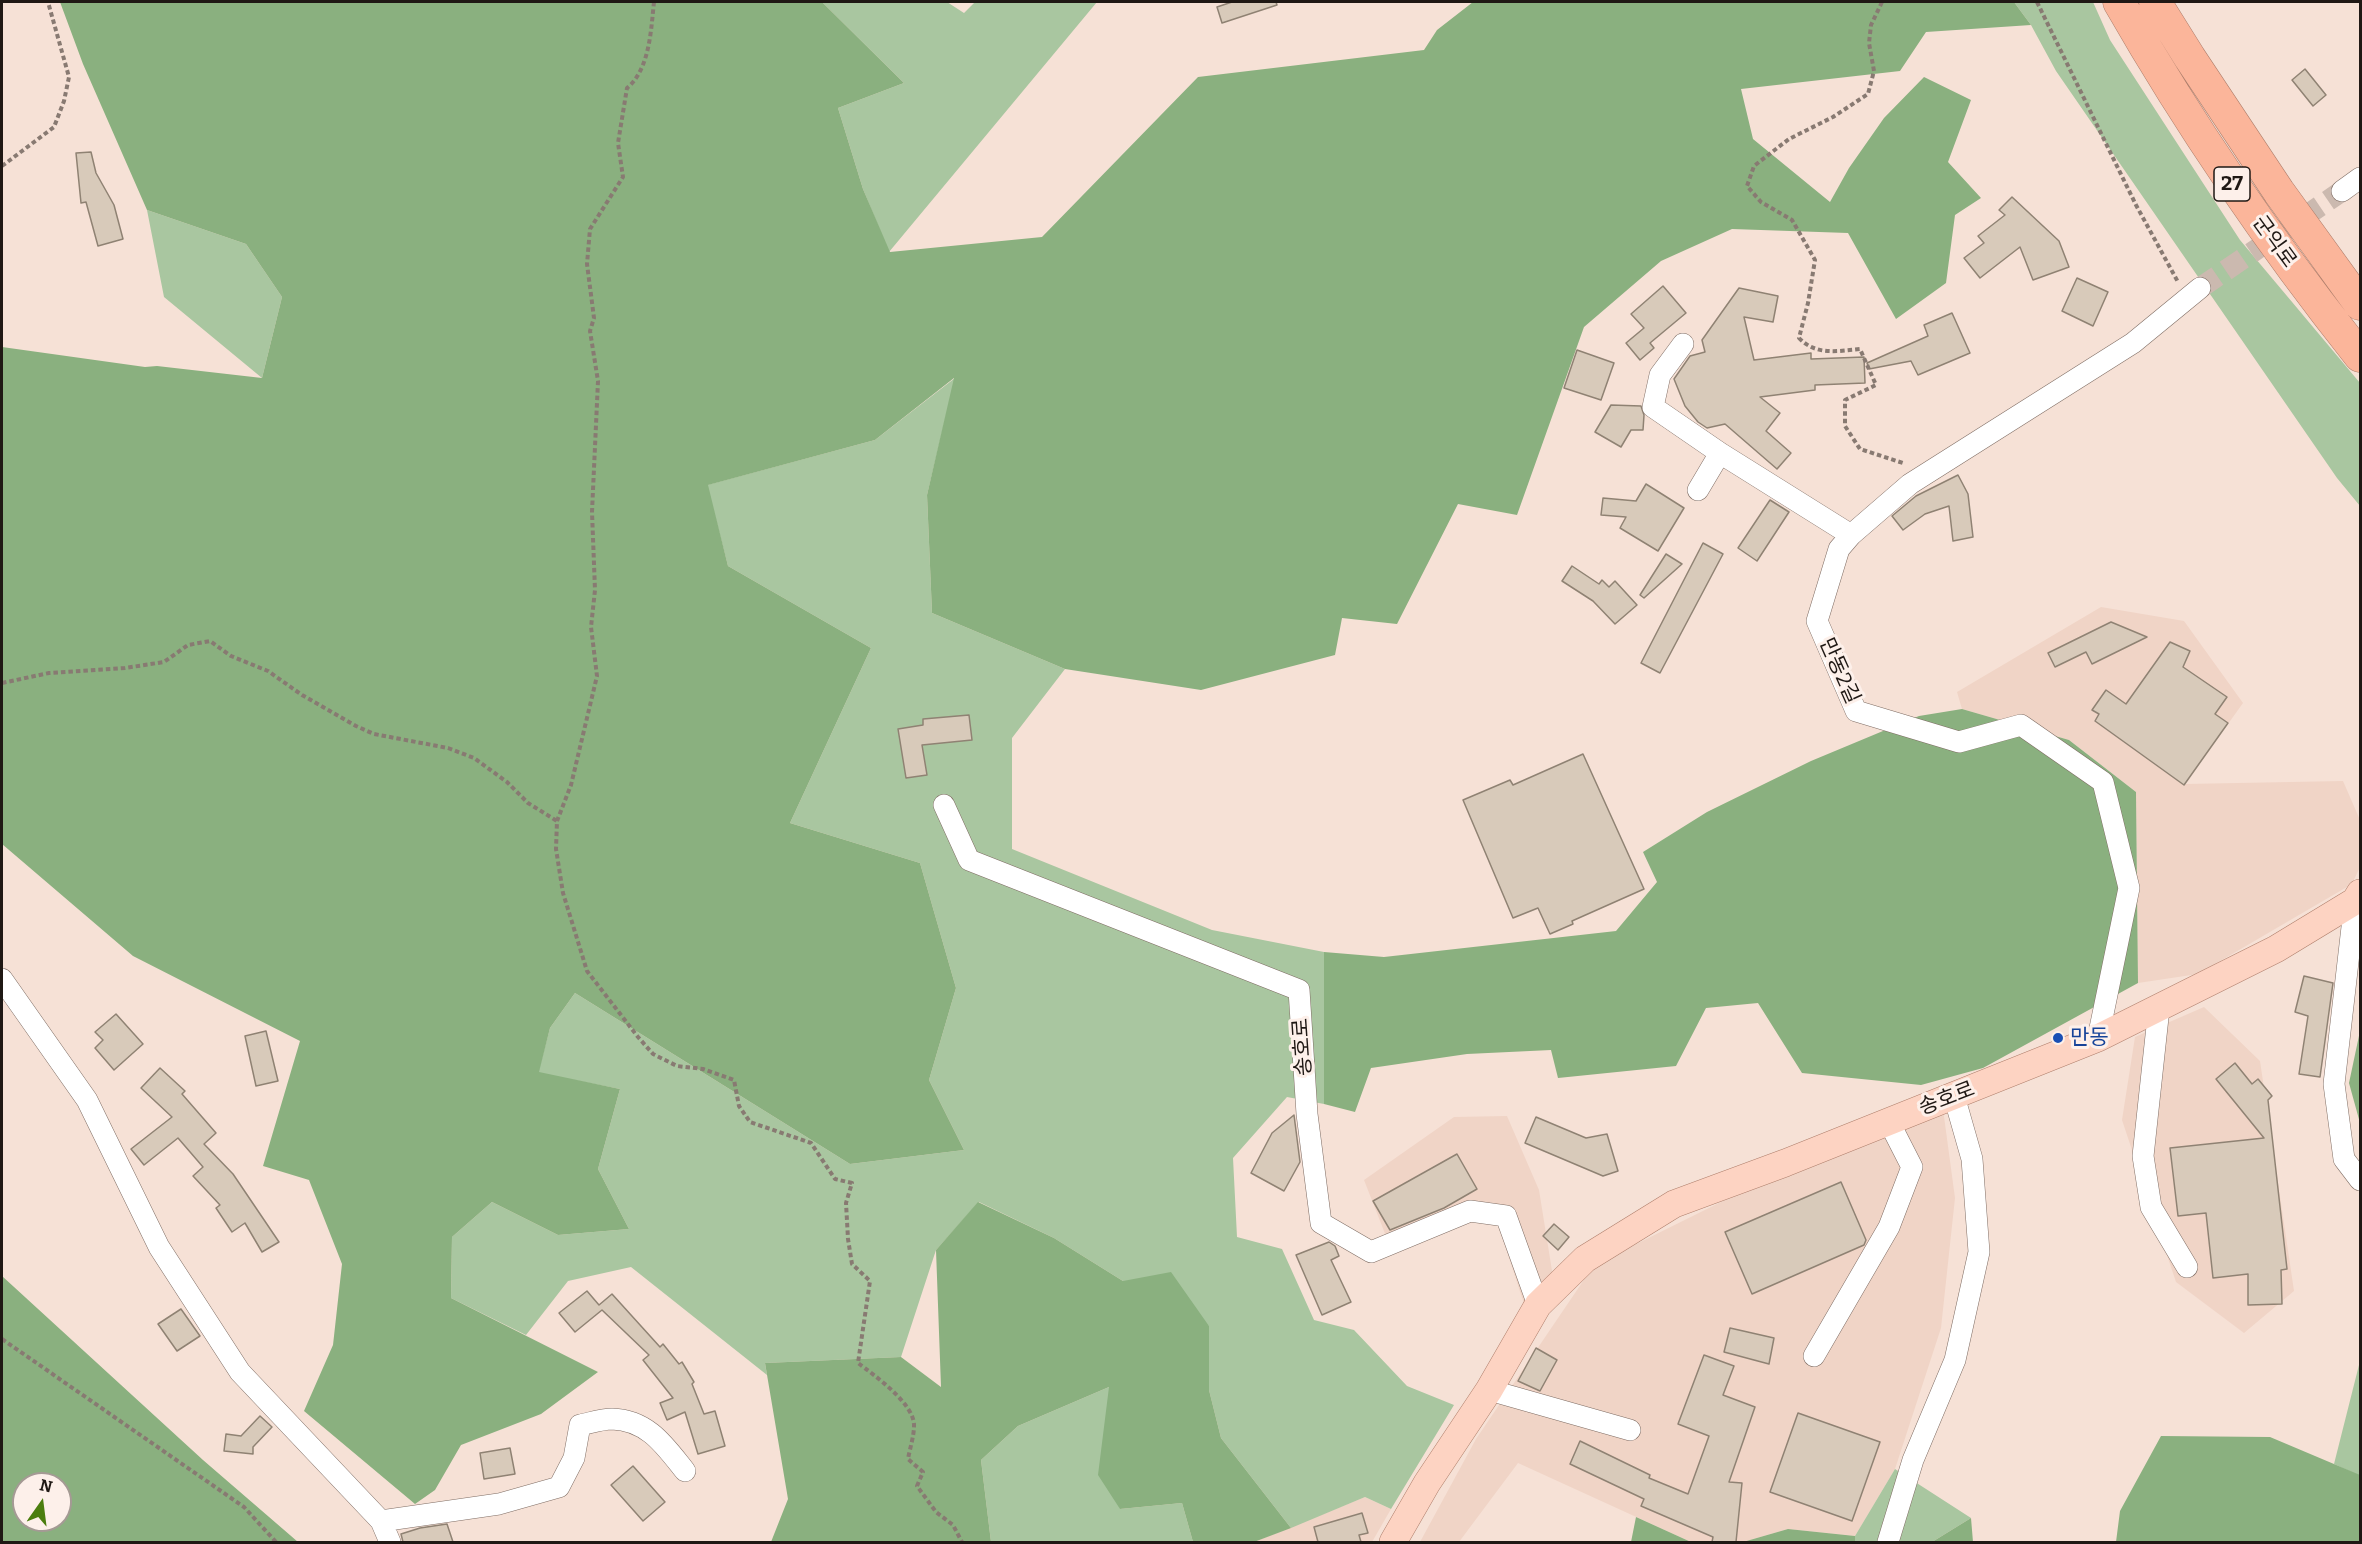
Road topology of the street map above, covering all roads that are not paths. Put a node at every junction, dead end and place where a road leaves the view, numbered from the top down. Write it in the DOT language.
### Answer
graph roads {
  1 [pos="2119,2"];
  2 [pos="2155,2"];
  3 [pos="2361,178"];
  4 [pos="2342,191"];
  5 [pos="2193,293"];
  6 [pos="2361,304"];
  7 [pos="1683,344"];
  8 [pos="2361,356"];
  9 [pos="1720,453"];
  10 [pos="1698,490"];
  11 [pos="1851,535"];
  12 [pos="944,805"];
  13 [pos="2358,897"];
  14 [pos="2,980"];
  15 [pos="2159,1008"];
  16 [pos="2098,1038"];
  17 [pos="1954,1096"];
  18 [pos="1889,1122"];
  19 [pos="2361,1180"];
  20 [pos="2187,1267"];
  21 [pos="1538,1305"];
  22 [pos="1814,1356"];
  23 [pos="1489,1390"];
  24 [pos="1630,1430"];
  25 [pos="685,1471"];
  26 [pos="381,1521"];
  27 [pos="390,1542"];
  28 [pos="1393,1542"];
  29 [pos="1888,1542"];
  1 -- 8 [label="highway, 군익로 / 27"];
  2 -- 6 [label="highway, 군익로 / 27"];
  3 -- 4 [label="street"];
  5 -- 11 [label="street, 만동2길"];
  7 -- 9 [label="street"];
  9 -- 10 [label="street"];
  9 -- 11 [label="street"];
  11 -- 16 [label="street, 만동2길"];
  12 -- 21 [label="street, 송호로"];
  13 -- 15 [label="main road, 송호로"];
  13 -- 19 [label="street"];
  14 -- 26 [label="street"];
  15 -- 16 [label="main road, 송호로"];
  15 -- 20 [label="street"];
  16 -- 17 [label="main road, 송호로"];
  17 -- 18 [label="main road, 송호로"];
  17 -- 29 [label="street"];
  18 -- 21 [label="main road, 송호로"];
  18 -- 22 [label="street"];
  21 -- 23 [label="main road, 송호로"];
  23 -- 24 [label="street"];
  23 -- 28 [label="main road, 송호로"];
  25 -- 26 [label="street"];
  26 -- 27 [label="street"];
}
